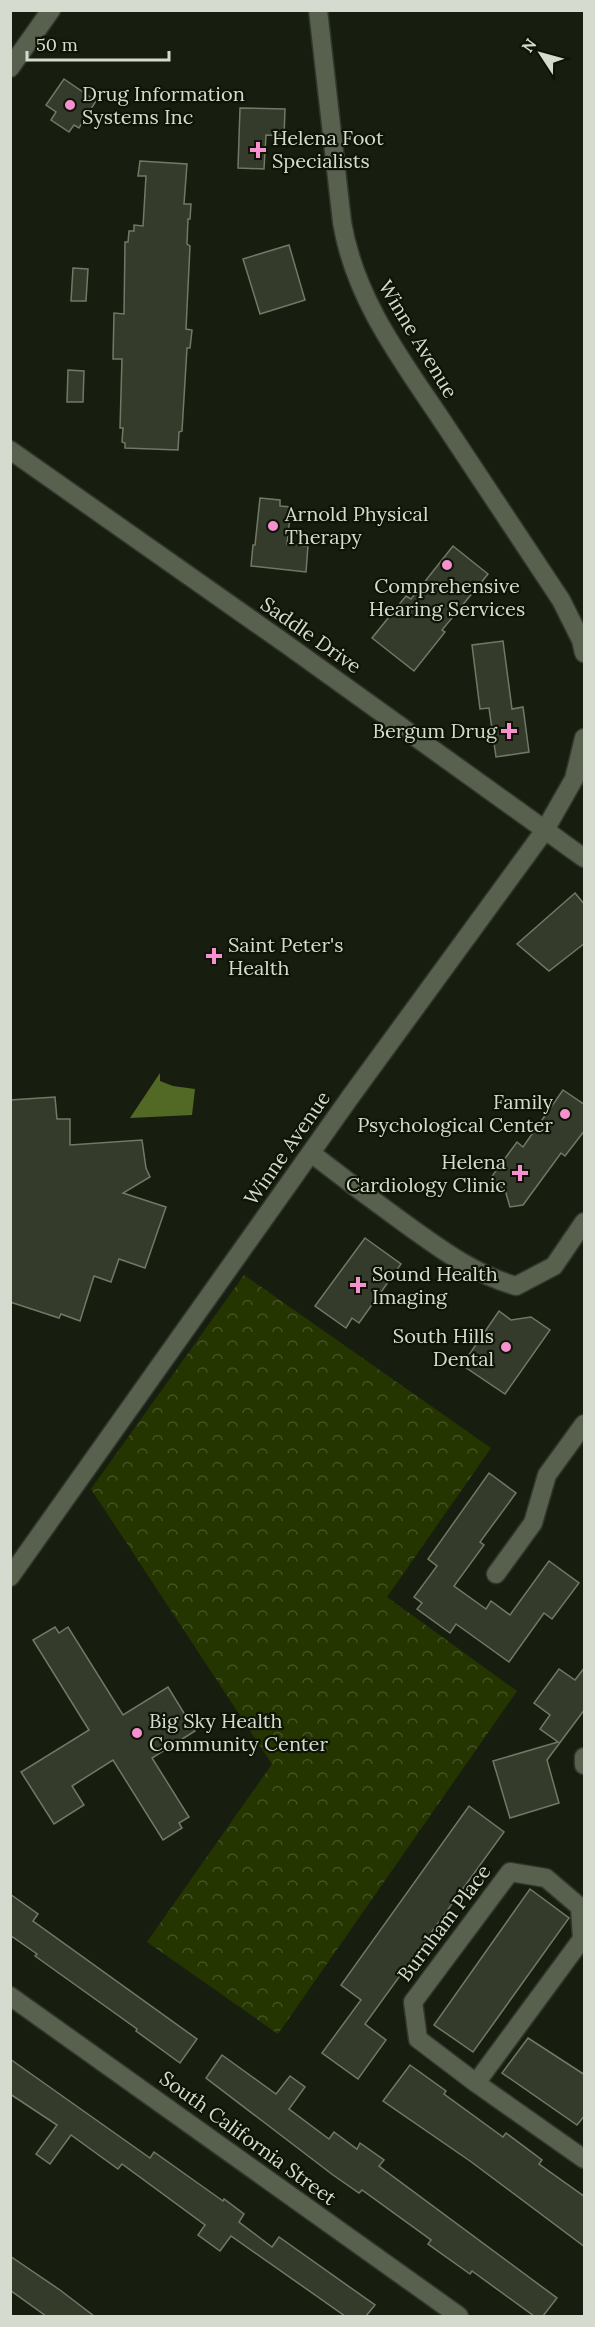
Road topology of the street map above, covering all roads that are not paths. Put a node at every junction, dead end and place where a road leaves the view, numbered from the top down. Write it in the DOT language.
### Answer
graph roads {
  1 [pos="51,10"];
  2 [pos="318,10"];
  3 [pos="10,68"];
  4 [pos="10,450"];
  5 [pos="585,653"];
  6 [pos="585,738"];
  7 [pos="545,830"];
  8 [pos="585,858"];
  9 [pos="311,1153"];
  10 [pos="585,1222"];
  11 [pos="585,1424"];
  12 [pos="496,1574"];
  13 [pos="10,1577"];
  14 [pos="585,1757"];
  15 [pos="585,1765"];
  16 [pos="10,1996"];
  17 [pos="477,2084"];
  18 [pos="585,2159"];
  19 [pos="459,2316"];
  1 -- 3 [label="street"];
  2 -- 5 [label="street, Winne Avenue"];
  4 -- 7 [label="street, Saddle Drive"];
  6 -- 7 [label="street, Winne Avenue"];
  7 -- 8 [label="street, Saddle Drive"];
  7 -- 9 [label="street, Winne Avenue"];
  9 -- 10 [label="street"];
  9 -- 13 [label="street, Winne Avenue"];
  11 -- 12 [label="street"];
  14 -- 15 [label="street"];
  16 -- 19 [label="street, South California Street"];
  17 -- 17 [label="street, Burnham Place"];
  17 -- 18 [label="street, Burnham Place"];
}
